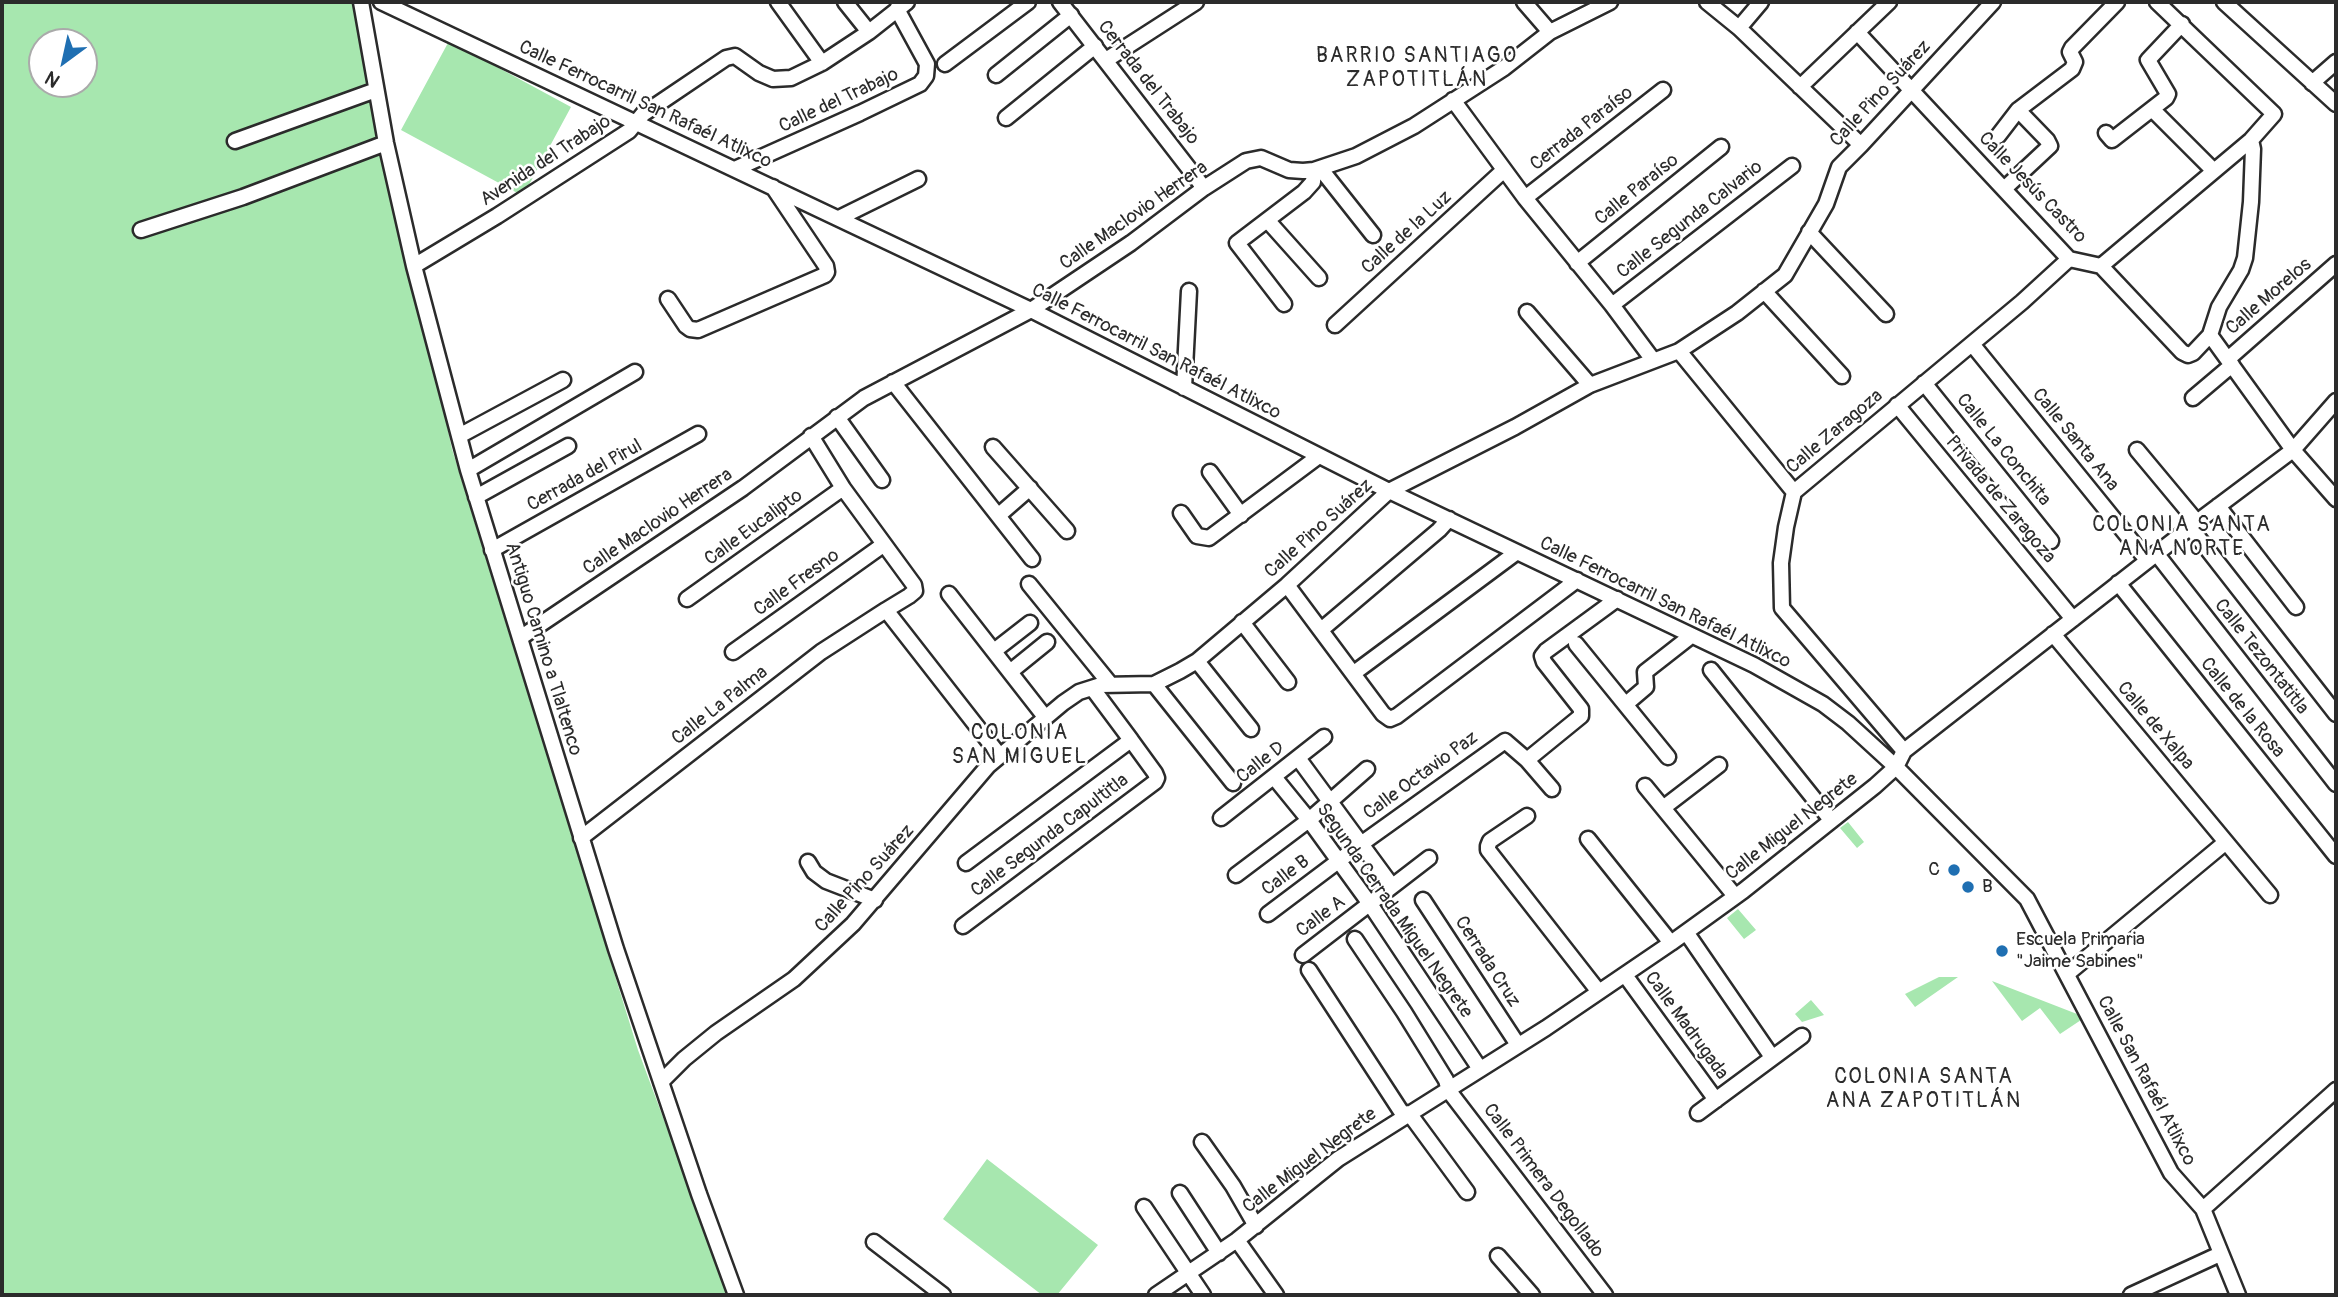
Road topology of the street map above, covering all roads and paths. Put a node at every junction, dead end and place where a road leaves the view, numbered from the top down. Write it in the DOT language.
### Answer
graph roads {
  1 [pos="360,2"];
  2 [pos="381,2"];
  3 [pos="778,2"];
  4 [pos="845,2"];
  5 [pos="1028,2"];
  6 [pos="1196,2"];
  7 [pos="1524,2"];
  8 [pos="1610,2"];
  9 [pos="1707,2"];
  10 [pos="1761,2"];
  11 [pos="1889,2"];
  12 [pos="1993,2"];
  13 [pos="2117,2"];
  14 [pos="2157,2"];
  15 [pos="2224,2"];
  16 [pos="902,6"];
  17 [pos="1067,6"];
  18 [pos="2182,24"];
  19 [pos="1738,28"];
  20 [pos="869,32"];
  21 [pos="1550,32"];
  22 [pos="1857,32"];
  23 [pos="1095,46"];
  24 [pos="1106,60"];
  25 [pos="2336,62"];
  26 [pos="822,63"];
  27 [pos="946,64"];
  28 [pos="996,75"];
  29 [pos="2312,83"];
  30 [pos="1800,87"];
  31 [pos="1912,89"];
  32 [pos="376,90"];
  33 [pos="1663,90"];
  34 [pos="1454,100"];
  35 [pos="2336,104"];
  36 [pos="2018,110"];
  37 [pos="2153,110"];
  38 [pos="1006,118"];
  39 [pos="637,122"];
  40 [pos="2106,133"];
  41 [pos="1998,136"];
  42 [pos="2251,140"];
  43 [pos="235,141"];
  44 [pos="386,143"];
  45 [pos="1861,145"];
  46 [pos="1721,147"];
  47 [pos="1791,166"];
  48 [pos="735,169"];
  49 [pos="1317,169"];
  50 [pos="1504,170"];
  51 [pos="2214,171"];
  52 [pos="918,179"];
  53 [pos="773,187"];
  54 [pos="1204,188"];
  55 [pos="2004,189"];
  56 [pos="1525,198"];
  57 [pos="839,218"];
  58 [pos="1268,221"];
  59 [pos="141,230"];
  60 [pos="1809,232"];
  61 [pos="1373,235"];
  62 [pos="2069,260"];
  63 [pos="1577,263"];
  64 [pos="2336,264"];
  65 [pos="414,266"];
  66 [pos="2101,266"];
  67 [pos="1318,278"];
  68 [pos="1189,291"];
  69 [pos="1764,291"];
  70 [pos="668,299"];
  71 [pos="1284,303"];
  72 [pos="1612,305"];
  73 [pos="1031,310"];
  74 [pos="1527,312"];
  75 [pos="1886,314"];
  76 [pos="1335,325"];
  77 [pos="2210,335"];
  78 [pos="1972,344"];
  79 [pos="1679,351"];
  80 [pos="1653,360"];
  81 [pos="2230,362"];
  82 [pos="635,372"];
  83 [pos="1842,376"];
  84 [pos="563,380"];
  85 [pos="893,382"];
  86 [pos="1924,383"];
  87 [pos="1590,385"];
  88 [pos="1184,388"];
  89 [pos="2193,398"];
  90 [pos="2336,401"];
  91 [pos="1897,405"];
  92 [pos="837,417"];
  93 [pos="698,434"];
  94 [pos="459,436"];
  95 [pos="811,436"];
  96 [pos="568,446"];
  97 [pos="993,447"];
  98 [pos="2137,450"];
  99 [pos="2293,450"];
  100 [pos="1319,456"];
  101 [pos="468,470"];
  102 [pos="1210,472"];
  103 [pos="882,480"];
  104 [pos="843,488"];
  105 [pos="1030,488"];
  106 [pos="1389,491"];
  107 [pos="1794,492"];
  108 [pos="476,497"];
  109 [pos="2336,499"];
  110 [pos="2218,506"];
  111 [pos="1181,513"];
  112 [pos="999,515"];
  113 [pos="1241,515"];
  114 [pos="1449,519"];
  115 [pos="2193,524"];
  116 [pos="1067,531"];
  117 [pos="2051,541"];
  118 [pos="883,545"];
  119 [pos="492,550"];
  120 [pos="1517,552"];
  121 [pos="2151,557"];
  122 [pos="1032,559"];
  123 [pos="1577,580"];
  124 [pos="1029,583"];
  125 [pos="2118,583"];
  126 [pos="1287,585"];
  127 [pos="948,594"];
  128 [pos="687,599"];
  129 [pos="1617,599"];
  130 [pos="2296,607"];
  131 [pos="886,610"];
  132 [pos="2073,619"];
  133 [pos="1030,622"];
  134 [pos="1242,622"];
  135 [pos="1321,630"];
  136 [pos="2053,634"];
  137 [pos="1691,636"];
  138 [pos="520,638"];
  139 [pos="1047,642"];
  140 [pos="1576,644"];
  141 [pos="995,651"];
  142 [pos="733,652"];
  143 [pos="1197,660"];
  144 [pos="1711,670"];
  145 [pos="1010,672"];
  146 [pos="1354,673"];
  147 [pos="1288,682"];
  148 [pos="1154,684"];
  149 [pos="1111,685"];
  150 [pos="1093,689"];
  151 [pos="1626,704"];
  152 [pos="2336,714"];
  153 [pos="1045,717"];
  154 [pos="1251,729"];
  155 [pos="1324,737"];
  156 [pos="1131,740"];
  157 [pos="1904,751"];
  158 [pos="1000,756"];
  159 [pos="1668,757"];
  160 [pos="1298,758"];
  161 [pos="1527,760"];
  162 [pos="1719,765"];
  163 [pos="1896,767"];
  164 [pos="1367,769"];
  165 [pos="1274,777"];
  166 [pos="1233,783"];
  167 [pos="2336,784"];
  168 [pos="1645,786"];
  169 [pos="1552,789"];
  170 [pos="1331,800"];
  171 [pos="1663,808"];
  172 [pos="1527,816"];
  173 [pos="1221,818"];
  174 [pos="1309,820"];
  175 [pos="1831,820"];
  176 [pos="581,838"];
  177 [pos="1588,839"];
  178 [pos="2226,842"];
  179 [pos="1361,844"];
  180 [pos="2336,856"];
  181 [pos="1429,858"];
  182 [pos="808,862"];
  183 [pos="1338,862"];
  184 [pos="967,863"];
  185 [pos="1236,875"];
  186 [pos="1392,886"];
  187 [pos="2270,895"];
  188 [pos="1735,896"];
  189 [pos="875,900"];
  190 [pos="1423,900"];
  191 [pos="1370,904"];
  192 [pos="1268,914"];
  193 [pos="962,926"];
  194 [pos="1686,932"];
  195 [pos="1355,939"];
  196 [pos="1671,943"];
  197 [pos="1303,955"];
  198 [pos="1309,970"];
  199 [pos="2067,974"];
  200 [pos="1625,975"];
  201 [pos="1599,992"];
  202 [pos="1801,1036"];
  203 [pos="1518,1045"];
  204 [pos="1772,1057"];
  205 [pos="1480,1069"];
  206 [pos="661,1082"];
  207 [pos="2336,1090"];
  208 [pos="1449,1091"];
  209 [pos="1716,1100"];
  210 [pos="1699,1113"];
  211 [pos="1406,1114"];
  212 [pos="1202,1142"];
  213 [pos="1467,1192"];
  214 [pos="1181,1193"];
  215 [pos="1144,1207"];
  216 [pos="2203,1209"];
  217 [pos="1256,1226"];
  218 [pos="1237,1240"];
  219 [pos="874,1242"];
  220 [pos="1219,1253"];
  221 [pos="2220,1254"];
  222 [pos="1498,1256"];
  223 [pos="1188,1275"];
  224 [pos="736,1295"];
  225 [pos="943,1295"];
  226 [pos="1156,1295"];
  227 [pos="1203,1295"];
  228 [pos="1276,1295"];
  229 [pos="1532,1295"];
  230 [pos="1605,1295"];
  231 [pos="2131,1295"];
  232 [pos="2238,1295"];
  1 -- 32 [label="street, Antiguo Camino a Tlaltenco"];
  2 -- 39 [label="street, Calle Ferrocarril San Rafaél Atlixco"];
  3 -- 26 [label="street"];
  4 -- 20 [label="street"];
  5 -- 27 [label="street"];
  6 -- 24 [label="street"];
  7 -- 21 [label="street"];
  8 -- 21 [label="street, Calle Maclovio Herrera"];
  9 -- 19 [label="street"];
  10 -- 19 [label="street"];
  11 -- 22 [label="street"];
  12 -- 31 [label="street, Calle Pino Suárez"];
  13 -- 36 [label="street"];
  14 -- 18 [label="street"];
  15 -- 29 [label="street"];
  16 -- 20 [label="street, Avenida del Trabajo"];
  16 -- 48 [label="street, Calle del Trabajo"];
  17 -- 23 [label="street, Cerrada del Trabajo"];
  17 -- 28 [label="street"];
  18 -- 37 [label="street"];
  18 -- 42 [label="street"];
  19 -- 30 [label="street"];
  20 -- 26 [label="street, Avenida del Trabajo"];
  21 -- 34 [label="street, Calle Maclovio Herrera"];
  22 -- 30 [label="street"];
  22 -- 31 [label="street, Calle Jesús Castro"];
  23 -- 24 [label="street, Cerrada del Trabajo"];
  23 -- 38 [label="street"];
  24 -- 54 [label="street, Cerrada del Trabajo"];
  25 -- 29 [label="street"];
  26 -- 39 [label="street, Avenida del Trabajo"];
  29 -- 35 [label="street"];
  30 -- 45 [label="street"];
  31 -- 45 [label="street, Calle Pino Suárez"];
  31 -- 55 [label="street, Calle Jesús Castro"];
  32 -- 43 [label="street"];
  32 -- 44 [label="street, Antiguo Camino a Tlaltenco"];
  33 -- 56 [label="street, Cerrada Paraíso"];
  34 -- 49 [label="street, Calle Maclovio Herrera"];
  34 -- 50 [label="street"];
  36 -- 41 [label="street"];
  36 -- 55 [label="street"];
  37 -- 40 [label="street"];
  37 -- 51 [label="street"];
  39 -- 48 [label="street, Calle Ferrocarril San Rafaél Atlixco"];
  39 -- 65 [label="street, Avenida del Trabajo"];
  42 -- 51 [label="street"];
  42 -- 77 [label="street"];
  44 -- 59 [label="street"];
  44 -- 65 [label="street, Antiguo Camino a Tlaltenco"];
  45 -- 60 [label="street, Calle Pino Suárez"];
  46 -- 63 [label="street, Calle Paraíso"];
  47 -- 72 [label="street, Calle Segunda Calvario"];
  48 -- 53 [label="street, Calle Ferrocarril San Rafaél Atlixco"];
  49 -- 54 [label="street, Calle Maclovio Herrera"];
  49 -- 58 [label="street"];
  49 -- 61 [label="street"];
  50 -- 56 [label="street"];
  50 -- 76 [label="street, Calle de la Luz"];
  51 -- 66 [label="street"];
  52 -- 57 [label="street"];
  53 -- 57 [label="street, Calle Ferrocarril San Rafaél Atlixco"];
  53 -- 70 [label="street"];
  54 -- 73 [label="street, Calle Maclovio Herrera"];
  55 -- 62 [label="street, Calle Jesús Castro"];
  56 -- 63 [label="street"];
  57 -- 73 [label="street, Calle Ferrocarril San Rafaél Atlixco"];
  58 -- 67 [label="street"];
  58 -- 71 [label="street"];
  60 -- 69 [label="street, Calle Pino Suárez"];
  60 -- 75 [label="street"];
  62 -- 66 [label="street, Calle Jesús Castro"];
  62 -- 78 [label="street, Calle Zaragoza"];
  63 -- 72 [label="street"];
  64 -- 81 [label="street, Calle Morelos"];
  65 -- 94 [label="street, Antiguo Camino a Tlaltenco"];
  66 -- 77 [label="street"];
  68 -- 88 [label="street"];
  69 -- 79 [label="street, Calle Pino Suárez"];
  69 -- 83 [label="street"];
  72 -- 80 [label="street"];
  73 -- 85 [label="street, Calle Maclovio Herrera"];
  73 -- 88 [label="street, Calle Ferrocarril San Rafaél Atlixco"];
  74 -- 87 [label="street"];
  77 -- 81 [label="street"];
  78 -- 86 [label="street, Calle Zaragoza"];
  78 -- 121 [label="street, Calle Santa Ana"];
  79 -- 80 [label="street, Calle Pino Suárez"];
  79 -- 107 [label="street"];
  80 -- 87 [label="street, Calle Pino Suárez"];
  81 -- 89 [label="street, Calle Morelos"];
  81 -- 99 [label="street"];
  82 -- 101 [label="street"];
  84 -- 94 [label="street"];
  85 -- 92 [label="street, Calle Maclovio Herrera"];
  85 -- 112 [label="street"];
  86 -- 91 [label="street, Calle Zaragoza"];
  86 -- 117 [label="street, Calle La Conchita"];
  87 -- 106 [label="street, Calle Pino Suárez"];
  88 -- 100 [label="street, Calle Ferrocarril San Rafaél Atlixco"];
  90 -- 99 [label="street, Calle Miguel Negrete"];
  91 -- 107 [label="street, Calle Zaragoza"];
  91 -- 132 [label="street, Privada de Zaragoza"];
  92 -- 95 [label="street, Calle Maclovio Herrera"];
  92 -- 103 [label="street"];
  93 -- 119 [label="street, Cerrada del Pirul"];
  94 -- 101 [label="street, Antiguo Camino a Tlaltenco"];
  95 -- 104 [label="street"];
  95 -- 138 [label="street, Calle Maclovio Herrera"];
  96 -- 108 [label="street"];
  97 -- 105 [label="street"];
  98 -- 115 [label="street"];
  99 -- 109 [label="street"];
  99 -- 110 [label="street, Calle Miguel Negrete"];
  100 -- 106 [label="street, Calle Ferrocarril San Rafaél Atlixco"];
  100 -- 113 [label="street"];
  101 -- 108 [label="street, Antiguo Camino a Tlaltenco"];
  102 -- 113 [label="street"];
  104 -- 118 [label="street"];
  104 -- 128 [label="street, Calle Eucalipto"];
  105 -- 112 [label="street"];
  105 -- 116 [label="street"];
  106 -- 114 [label="street, Calle Ferrocarril San Rafaél Atlixco"];
  106 -- 126 [label="street, Calle Pino Suárez"];
  107 -- 157 [label="street, Calle Zaragoza"];
  108 -- 119 [label="street, Antiguo Camino a Tlaltenco"];
  110 -- 115 [label="street, Calle Miguel Negrete"];
  110 -- 130 [label="street"];
  111 -- 113 [label="street"];
  112 -- 122 [label="street"];
  114 -- 120 [label="street, Calle Ferrocarril San Rafaél Atlixco"];
  114 -- 135 [label="street"];
  115 -- 121 [label="street, Calle Miguel Negrete"];
  115 -- 152 [label="street"];
  118 -- 131 [label="street, Calle La Palma"];
  118 -- 142 [label="street, Calle Fresno"];
  119 -- 138 [label="street, Antiguo Camino a Tlaltenco"];
  120 -- 123 [label="street, Calle Ferrocarril San Rafaél Atlixco"];
  120 -- 146 [label="street"];
  121 -- 125 [label="street, Calle Miguel Negrete"];
  121 -- 167 [label="street, Calle Tezontatitla"];
  123 -- 129 [label="street, Calle Ferrocarril San Rafaél Atlixco"];
  123 -- 146 [label="street"];
  124 -- 149 [label="street"];
  125 -- 132 [label="street, Calle Miguel Negrete"];
  125 -- 180 [label="street, Calle de la Rosa"];
  126 -- 134 [label="street, Calle Pino Suárez"];
  126 -- 135 [label="street"];
  127 -- 141 [label="street"];
  129 -- 137 [label="street, Calle Ferrocarril San Rafaél Atlixco"];
  129 -- 161 [label="street"];
  131 -- 158 [label="street"];
  131 -- 176 [label="street, Calle La Palma"];
  132 -- 136 [label="street, Calle Miguel Negrete"];
  133 -- 141 [label="street"];
  134 -- 143 [label="street, Calle Pino Suárez"];
  134 -- 147 [label="street"];
  135 -- 146 [label="street"];
  136 -- 157 [label="street, Calle Miguel Negrete"];
  136 -- 178 [label="street, Calle de Xalpa"];
  137 -- 151 [label="street"];
  137 -- 163 [label="street, Calle Ferrocarril San Rafaél Atlixco"];
  138 -- 176 [label="street, Antiguo Camino a Tlaltenco"];
  139 -- 145 [label="street"];
  140 -- 151 [label="street"];
  141 -- 145 [label="street"];
  143 -- 148 [label="street, Calle Pino Suárez"];
  143 -- 154 [label="street"];
  144 -- 175 [label="street"];
  145 -- 153 [label="street"];
  148 -- 149 [label="street, Calle Pino Suárez"];
  148 -- 166 [label="street"];
  149 -- 150 [label="street, Calle Pino Suárez"];
  150 -- 153 [label="street, Calle Pino Suárez"];
  150 -- 156 [label="street"];
  151 -- 159 [label="street"];
  153 -- 158 [label="street, Calle Pino Suárez"];
  155 -- 160 [label="street, Calle D"];
  156 -- 184 [label="street"];
  156 -- 193 [label="street, Calle Segunda Capultitla"];
  157 -- 163 [label="street, Calle Miguel Negrete"];
  158 -- 189 [label="street, Calle Pino Suárez"];
  160 -- 165 [label="street, Calle D"];
  160 -- 170 [label="street"];
  161 -- 169 [label="street"];
  161 -- 179 [label="street, Calle Octavio Paz"];
  162 -- 171 [label="street"];
  163 -- 175 [label="street, Calle Miguel Negrete"];
  163 -- 199 [label="street, Calle San Rafaél Atlixco"];
  164 -- 170 [label="street"];
  165 -- 173 [label="street, Calle D"];
  165 -- 174 [label="street, Segunda Cerrada Miguel Negrete"];
  168 -- 171 [label="street"];
  170 -- 174 [label="street"];
  170 -- 179 [label="street"];
  171 -- 188 [label="street"];
  172 -- 201 [label="street"];
  174 -- 183 [label="street, Segunda Cerrada Miguel Negrete"];
  174 -- 185 [label="street"];
  175 -- 188 [label="street, Calle Miguel Negrete"];
  176 -- 206 [label="street, Antiguo Camino a Tlaltenco"];
  177 -- 196 [label="street"];
  178 -- 187 [label="street, Calle de Xalpa"];
  178 -- 199 [label="street"];
  179 -- 183 [label="street, Calle B"];
  179 -- 186 [label="street"];
  181 -- 186 [label="street, Calle A"];
  182 -- 189 [label="street"];
  183 -- 191 [label="street, Segunda Cerrada Miguel Negrete"];
  183 -- 192 [label="street, Calle B"];
  186 -- 191 [label="street, Calle A"];
  188 -- 194 [label="street, Calle Miguel Negrete"];
  189 -- 206 [label="street, Calle Pino Suárez"];
  190 -- 203 [label="street, Cerrada Cruz"];
  191 -- 197 [label="street, Calle A"];
  191 -- 205 [label="street, Segunda Cerrada Miguel Negrete"];
  194 -- 196 [label="street, Calle Miguel Negrete"];
  194 -- 204 [label="street"];
  195 -- 208 [label="street, Calle Primera Degollado"];
  196 -- 200 [label="street, Calle Miguel Negrete"];
  198 -- 211 [label="street"];
  199 -- 216 [label="street, Calle San Rafaél Atlixco"];
  200 -- 201 [label="street, Calle Miguel Negrete"];
  200 -- 209 [label="street, Calle Madrugada"];
  201 -- 203 [label="street, Calle Miguel Negrete"];
  202 -- 204 [label="street"];
  203 -- 205 [label="street, Calle Miguel Negrete"];
  204 -- 209 [label="street"];
  205 -- 208 [label="street, Calle Miguel Negrete"];
  206 -- 224 [label="street, Antiguo Camino a Tlaltenco"];
  207 -- 216 [label="street"];
  208 -- 211 [label="street, Calle Miguel Negrete"];
  208 -- 230 [label="street, Calle Primera Degollado"];
  209 -- 210 [label="street"];
  211 -- 213 [label="street"];
  211 -- 217 [label="street, Calle Miguel Negrete"];
  212 -- 217 [label="street"];
  214 -- 220 [label="street"];
  215 -- 223 [label="street"];
  216 -- 221 [label="street, Calle San Rafaél Atlixco"];
  217 -- 218 [label="street, Calle Miguel Negrete"];
  218 -- 220 [label="street, Calle Miguel Negrete"];
  218 -- 228 [label="street, Calle Miguel Negrete"];
  219 -- 225 [label="street"];
  220 -- 223 [label="street, Calle Miguel Negrete"];
  221 -- 231 [label="street"];
  221 -- 232 [label="street, Calle San Rafaél Atlixco"];
  222 -- 229 [label="street"];
  223 -- 226 [label="street, Calle Miguel Negrete"];
  223 -- 227 [label="street"];
}
